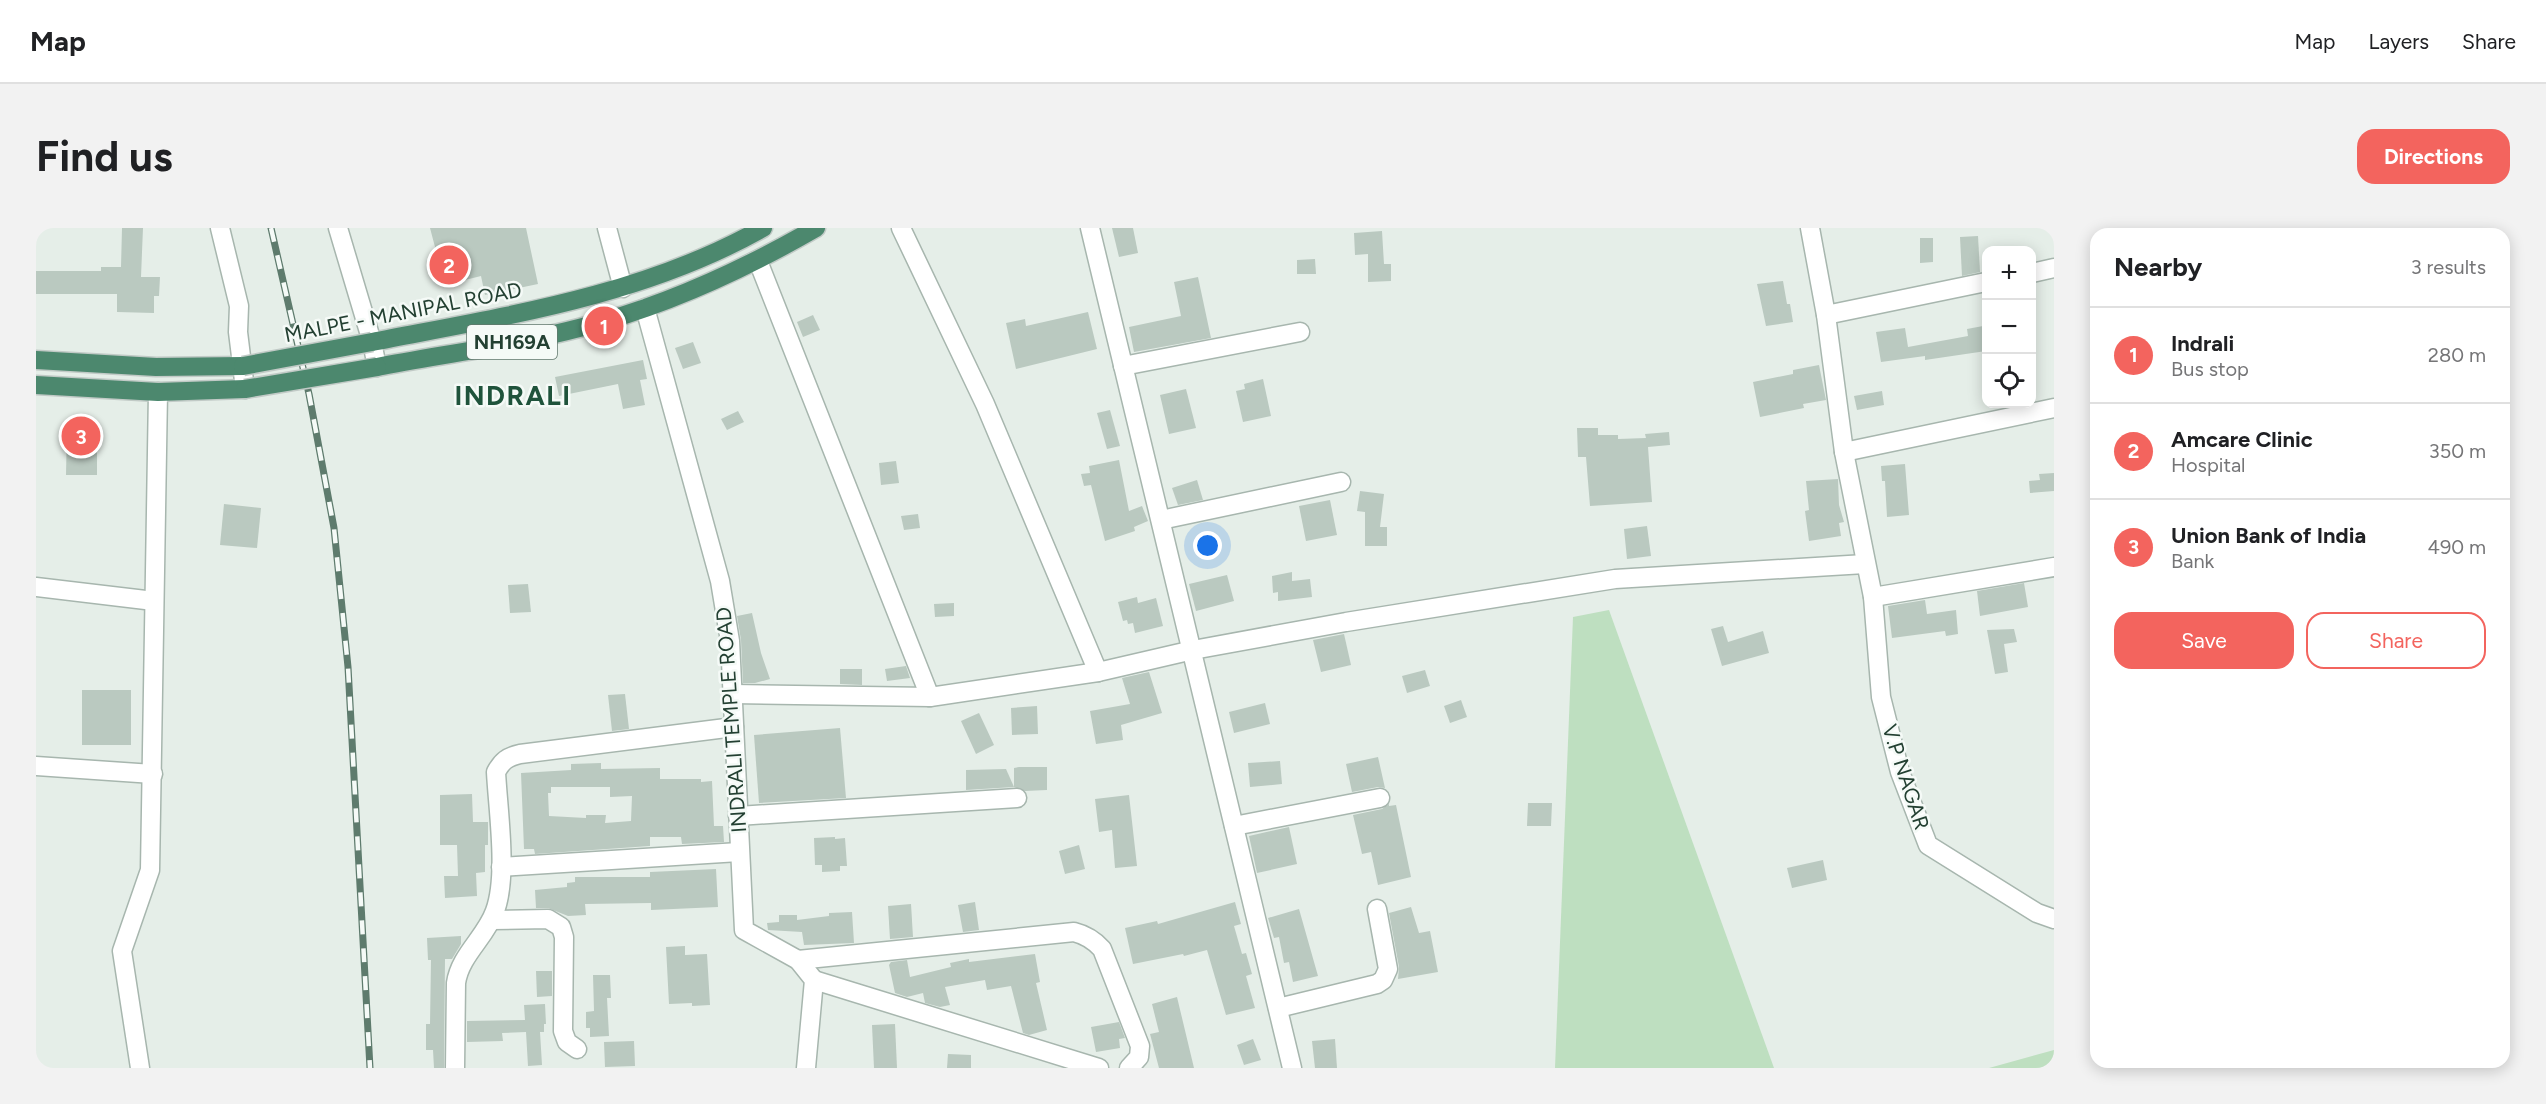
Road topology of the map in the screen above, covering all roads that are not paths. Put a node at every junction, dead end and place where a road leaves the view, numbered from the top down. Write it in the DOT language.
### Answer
graph roads {
  1 [pos="220,228"];
  2 [pos="338,228"];
  3 [pos="607,228"];
  4 [pos="763,228"];
  5 [pos="816,228"];
  6 [pos="901,228"];
  7 [pos="1090,228"];
  8 [pos="1810,228"];
  9 [pos="758,261"];
  10 [pos="2054,268"];
  11 [pos="2036,272"];
  12 [pos="1982,283"];
  13 [pos="623,288"];
  14 [pos="645,308"];
  15 [pos="1826,315"];
  16 [pos="1300,332"];
  17 [pos="372,342"];
  18 [pos="36,360"];
  19 [pos="243,366"];
  20 [pos="1124,366"];
  21 [pos="377,367"];
  22 [pos="36,385"];
  23 [pos="245,389"];
  24 [pos="158,392"];
  25 [pos="2054,408"];
  26 [pos="1844,452"];
  27 [pos="1341,482"];
  28 [pos="1161,520"];
  29 [pos="1864,564"];
  30 [pos="2054,567"];
  31 [pos="36,587"];
  32 [pos="1873,597"];
  33 [pos="154,600"];
  34 [pos="1193,650"];
  35 [pos="1098,672"];
  36 [pos="733,694"];
  37 [pos="930,698"];
  38 [pos="734,727"];
  39 [pos="36,766"];
  40 [pos="153,774"];
  41 [pos="1017,798"];
  42 [pos="1380,798"];
  43 [pos="738,816"];
  44 [pos="1234,826"];
  45 [pos="739,852"];
  46 [pos="501,867"];
  47 [pos="1377,909"];
  48 [pos="2054,919"];
  49 [pos="492,920"];
  50 [pos="798,960"];
  51 [pos="814,980"];
  52 [pos="1278,1008"];
  53 [pos="577,1049"];
  54 [pos="140,1068"];
  55 [pos="455,1068"];
  56 [pos="806,1068"];
  57 [pos="1099,1068"];
  58 [pos="1129,1068"];
  59 [pos="1292,1068"];
  1 -- 19 [label="street"];
  2 -- 17 [label="street"];
  3 -- 13 [label="street"];
  4 -- 13 [label="highway, MALPE - MANIPAL ROAD / NH169A"];
  5 -- 9 [label="highway, NH169A"];
  6 -- 35 [label="street"];
  7 -- 20 [label="street"];
  8 -- 15 [label="street, V.P NAGAR"];
  9 -- 14 [label="highway, NH169A"];
  9 -- 37 [label="street"];
  10 -- 11 [label="street"];
  12 -- 15 [label="street"];
  13 -- 17 [label="highway, MALPE - MANIPAL ROAD / NH169A"];
  14 -- 21 [label="highway, NH169A"];
  14 -- 36 [label="street, INDRALI TEMPLE ROAD"];
  15 -- 26 [label="street, V.P NAGAR"];
  16 -- 20 [label="street"];
  17 -- 19 [label="highway, MALPE - MANIPAL ROAD / NH169A, bridge"];
  17 -- 21 [label="street"];
  18 -- 19 [label="highway, MALPE - MANIPAL ROAD / NH169A"];
  19 -- 23 [label="street"];
  20 -- 28 [label="street"];
  21 -- 23 [label="highway, NH169A, bridge"];
  22 -- 24 [label="highway, NH169A"];
  23 -- 24 [label="highway, NH169A"];
  24 -- 33 [label="street"];
  25 -- 26 [label="street"];
  26 -- 29 [label="street, V.P NAGAR"];
  27 -- 28 [label="street"];
  28 -- 34 [label="street"];
  29 -- 32 [label="street, V.P NAGAR"];
  29 -- 34 [label="street"];
  30 -- 32 [label="street"];
  31 -- 33 [label="street"];
  32 -- 48 [label="street, V.P NAGAR"];
  33 -- 40 [label="street"];
  34 -- 35 [label="street"];
  34 -- 44 [label="street"];
  35 -- 37 [label="street"];
  36 -- 37 [label="street"];
  36 -- 38 [label="street, INDRALI TEMPLE ROAD"];
  38 -- 43 [label="street, INDRALI TEMPLE ROAD"];
  38 -- 46 [label="street"];
  39 -- 40 [label="street"];
  40 -- 54 [label="street"];
  41 -- 43 [label="street"];
  42 -- 44 [label="street"];
  43 -- 45 [label="street, INDRALI TEMPLE ROAD"];
  44 -- 52 [label="street"];
  45 -- 46 [label="street"];
  45 -- 50 [label="street, INDRALI TEMPLE ROAD"];
  46 -- 49 [label="street"];
  47 -- 52 [label="street"];
  49 -- 53 [label="street"];
  49 -- 55 [label="street"];
  50 -- 51 [label="street, INDRALI TEMPLE ROAD"];
  50 -- 58 [label="street"];
  51 -- 56 [label="street"];
  51 -- 57 [label="street"];
  52 -- 59 [label="street"];
}
